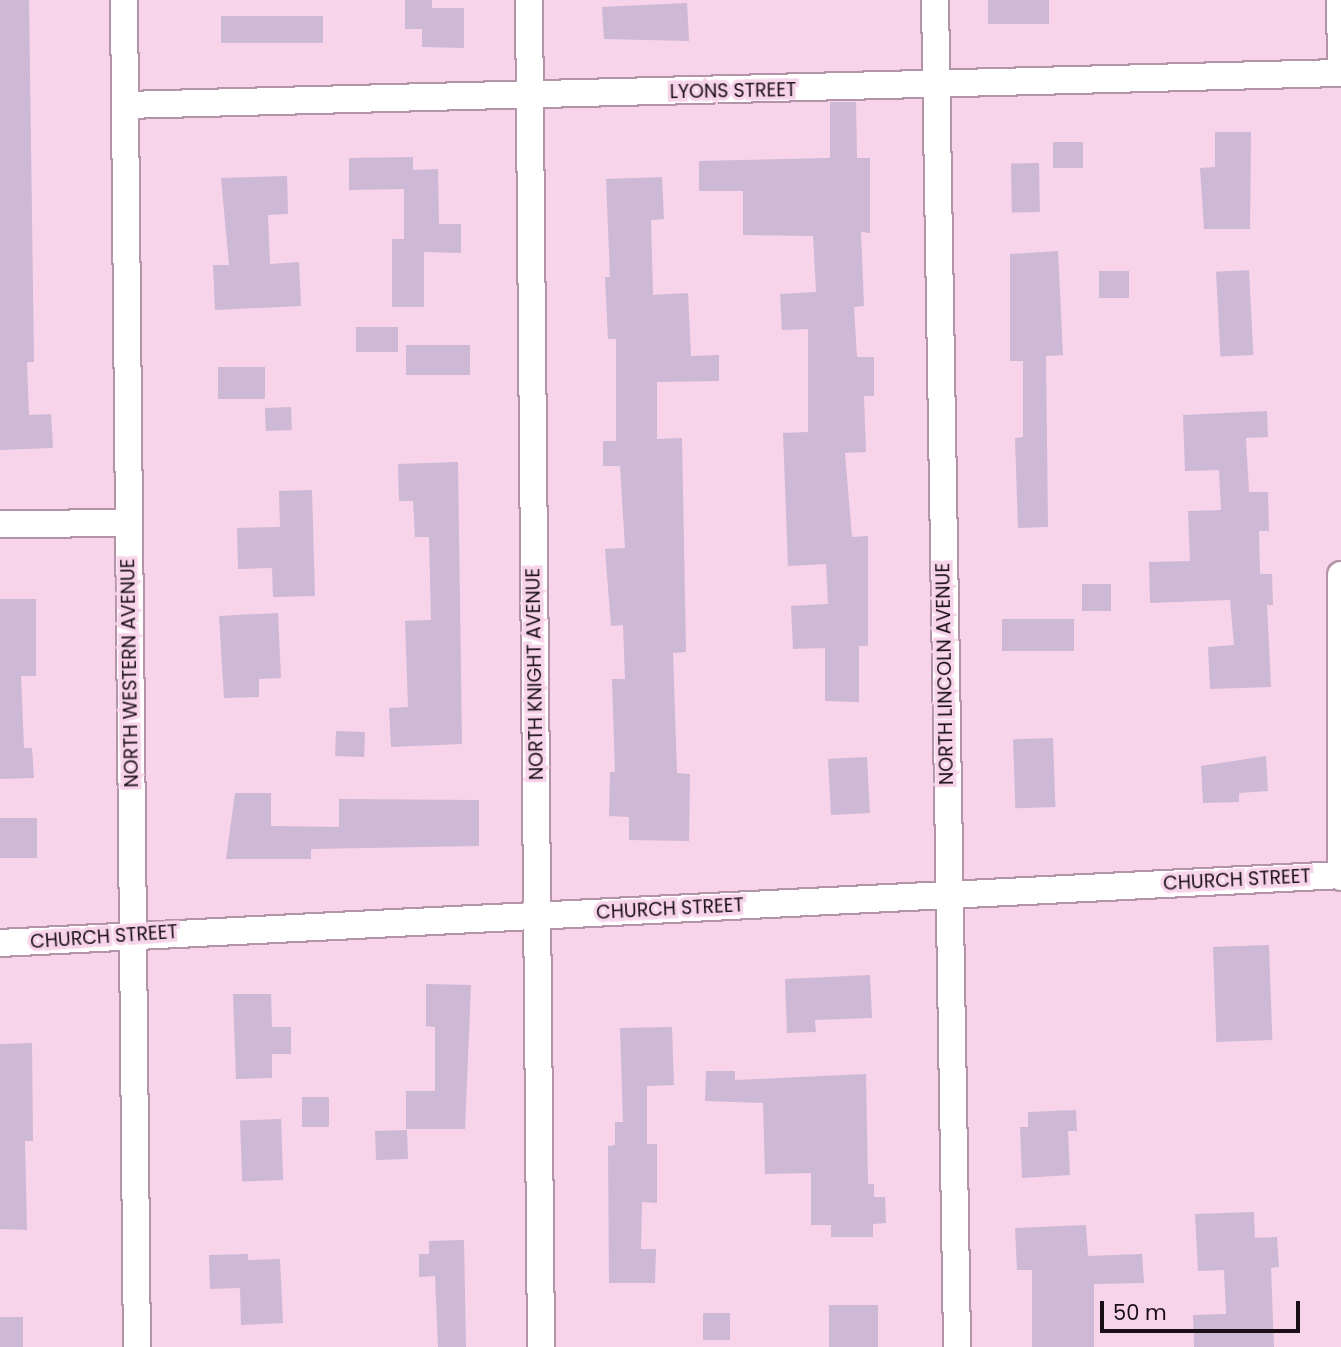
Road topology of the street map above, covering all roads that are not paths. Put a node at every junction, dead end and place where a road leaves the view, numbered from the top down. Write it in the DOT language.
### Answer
graph roads {
  1 [pos="124,0"];
  2 [pos="529,0"];
  3 [pos="935,0"];
  4 [pos="1340,0"];
  5 [pos="1341,61"];
  6 [pos="1341,73"];
  7 [pos="936,87"];
  8 [pos="530,95"];
  9 [pos="125,105"];
  10 [pos="129,523"];
  11 [pos="0,524"];
  12 [pos="1341,575"];
  13 [pos="1341,876"];
  14 [pos="948,896"];
  15 [pos="537,915"];
  16 [pos="133,934"];
  17 [pos="0,943"];
  18 [pos="136,1347"];
  19 [pos="541,1347"];
  20 [pos="957,1347"];
  1 -- 9 [label="street, NORTH WESTERN AVENUE"];
  2 -- 8 [label="street, NORTH KNIGHT AVENUE"];
  3 -- 7 [label="street, NORTH LINCOLN AVENUE"];
  4 -- 5 [label="street"];
  6 -- 7 [label="street, LYONS STREET"];
  7 -- 8 [label="street, LYONS STREET"];
  7 -- 14 [label="street, NORTH LINCOLN AVENUE"];
  8 -- 9 [label="street, LYONS STREET"];
  8 -- 15 [label="street, NORTH KNIGHT AVENUE"];
  9 -- 10 [label="street, NORTH WESTERN AVENUE"];
  10 -- 11 [label="street"];
  10 -- 16 [label="street, NORTH WESTERN AVENUE"];
  12 -- 13 [label="street"];
  13 -- 14 [label="street, CHURCH STREET"];
  14 -- 15 [label="street, CHURCH STREET"];
  14 -- 20 [label="street, NORTH LINCOLN AVENUE"];
  15 -- 16 [label="street, CHURCH STREET"];
  15 -- 19 [label="street, NORTH KNIGHT AVENUE"];
  16 -- 17 [label="street, CHURCH STREET"];
  16 -- 18 [label="street, NORTH WESTERN AVENUE"];
}
